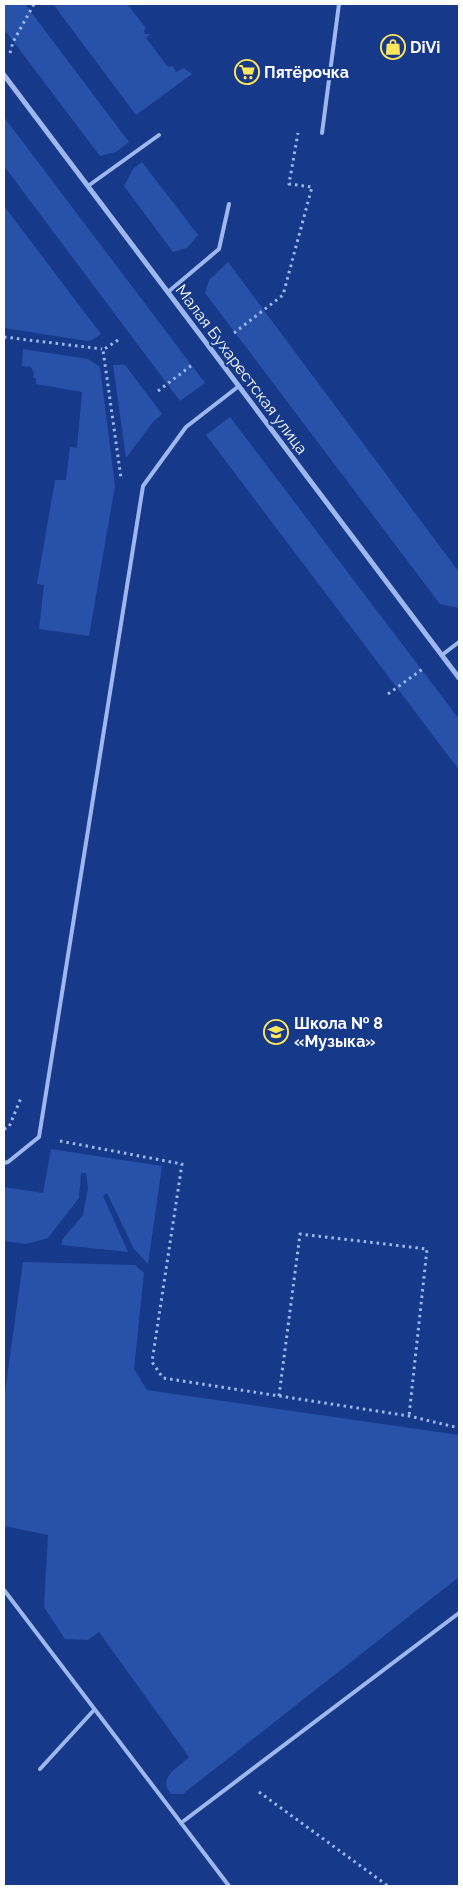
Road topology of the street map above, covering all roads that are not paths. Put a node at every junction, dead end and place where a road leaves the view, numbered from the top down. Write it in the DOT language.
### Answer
graph roads {
  1 [pos="339,4"];
  2 [pos="4,74"];
  3 [pos="322,132"];
  4 [pos="159,135"];
  5 [pos="88,186"];
  6 [pos="229,204"];
  7 [pos="168,292"];
  8 [pos="239,386"];
  9 [pos="459,642"];
  10 [pos="442,655"];
  11 [pos="459,678"];
  12 [pos="4,1163"];
  13 [pos="4,1590"];
  14 [pos="459,1613"];
  15 [pos="94,1710"];
  16 [pos="40,1769"];
  17 [pos="181,1823"];
  18 [pos="229,1886"];
  1 -- 3 [label="lane"];
  2 -- 5 [label="street, Малая Бухарестская улица"];
  4 -- 5 [label="lane"];
  5 -- 7 [label="street, Малая Бухарестская улица"];
  6 -- 7 [label="lane"];
  7 -- 8 [label="street, Малая Бухарестская улица"];
  8 -- 10 [label="street, Малая Бухарестская улица"];
  8 -- 12 [label="lane"];
  9 -- 10 [label="lane"];
  10 -- 11 [label="street, Малая Бухарестская улица"];
  13 -- 15 [label="lane"];
  14 -- 17 [label="lane"];
  15 -- 16 [label="lane"];
  15 -- 17 [label="lane"];
  17 -- 18 [label="lane"];
}
